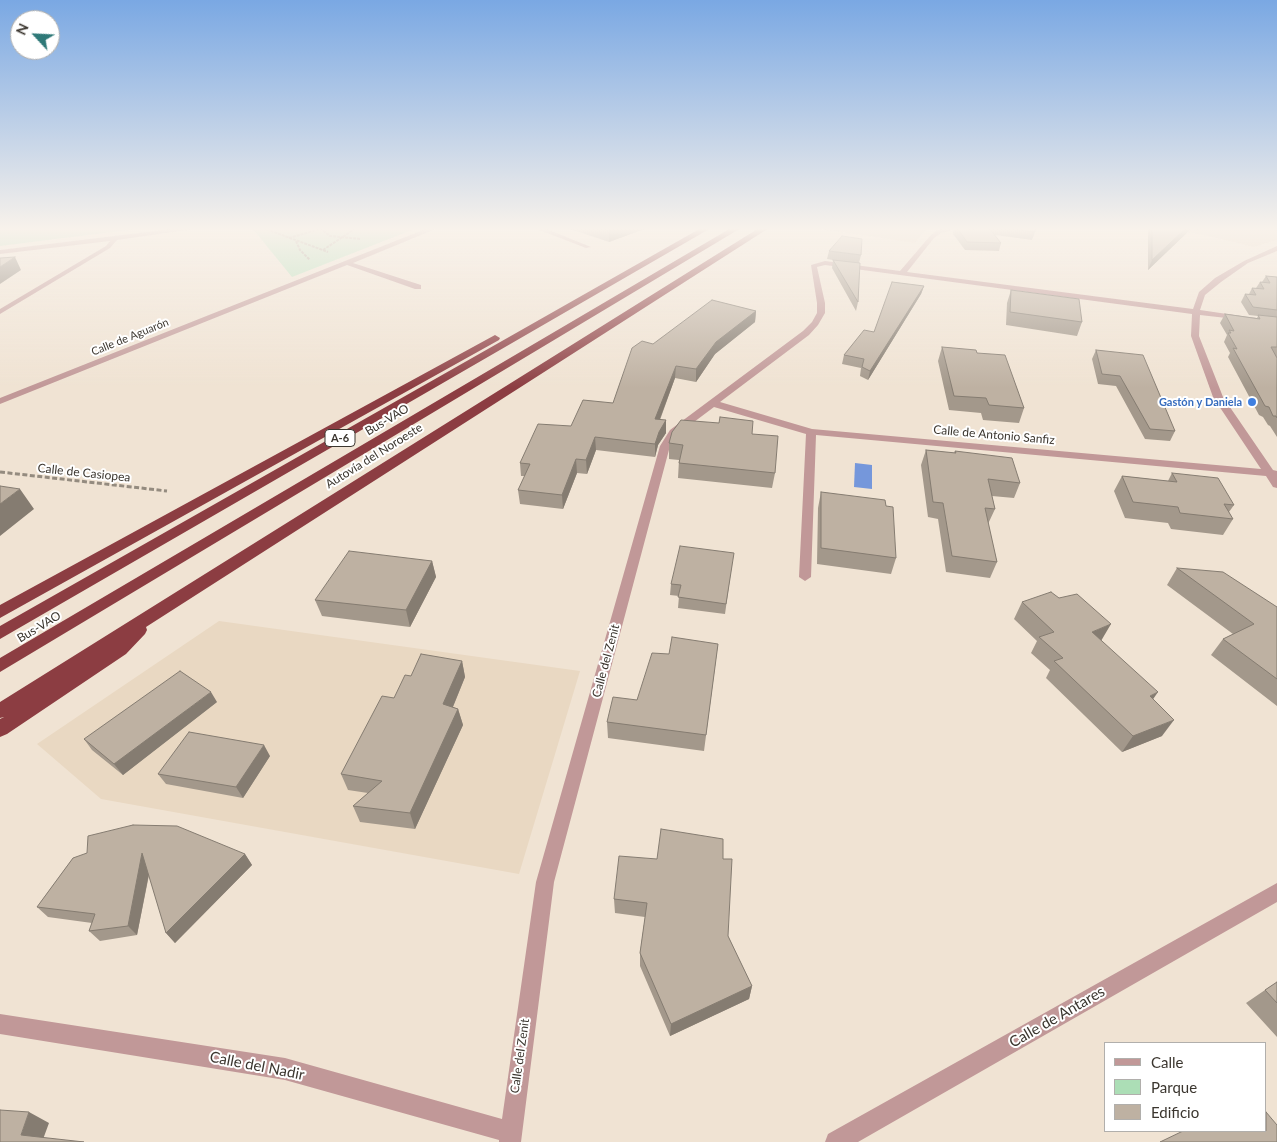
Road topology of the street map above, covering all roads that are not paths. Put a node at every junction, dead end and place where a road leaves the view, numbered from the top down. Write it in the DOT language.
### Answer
graph roads {
  1 [pos="51,281"];
  2 [pos="302,281"];
  3 [pos="403,281"];
  4 [pos="597,281"];
  5 [pos="614,281"];
  6 [pos="647,281"];
  7 [pos="682,281"];
  8 [pos="815,281"];
  9 [pos="965,281"];
  10 [pos="1217,281"];
  11 [pos="418,287"];
  12 [pos="0,312"];
  13 [pos="1196,312"];
  14 [pos="1250,319"];
  15 [pos="0,401"];
  16 [pos="712,403"];
  17 [pos="811,432"];
  18 [pos="1273,473"];
  19 [pos="1277,486"];
  20 [pos="805,577"];
  21 [pos="0,612"];
  22 [pos="156,613"];
  23 [pos="0,633"];
  24 [pos="0,666"];
  25 [pos="0,711"];
  26 [pos="0,729"];
  27 [pos="1277,892"];
  28 [pos="0,1024"];
  29 [pos="510,1137"];
  30 [pos="836,1142"];
  1 -- 12 [label="street"];
  2 -- 15 [label="street, Calle de Aguarón"];
  3 -- 11 [label="street"];
  4 -- 21 [label="highway"];
  5 -- 23 [label="highway, A-6"];
  6 -- 24 [label="highway, Bus-VAO"];
  7 -- 22 [label="highway, Autovía del Noroeste"];
  8 -- 16 [label="street, Calle del Zenit"];
  9 -- 13 [label="street"];
  10 -- 13 [label="street"];
  13 -- 14 [label="street"];
  13 -- 18 [label="street"];
  16 -- 17 [label="street, Calle de Antonio Sanfiz"];
  16 -- 29 [label="street, Calle del Zenit"];
  17 -- 18 [label="street, Calle de Antonio Sanfiz"];
  17 -- 20 [label="street"];
  18 -- 19 [label="street"];
  22 -- 25 [label="highway, Autovía del Noroeste"];
  22 -- 26 [label="highway"];
  27 -- 30 [label="street, Calle de Antares"];
  28 -- 29 [label="street, Calle del Nadir"];
}
